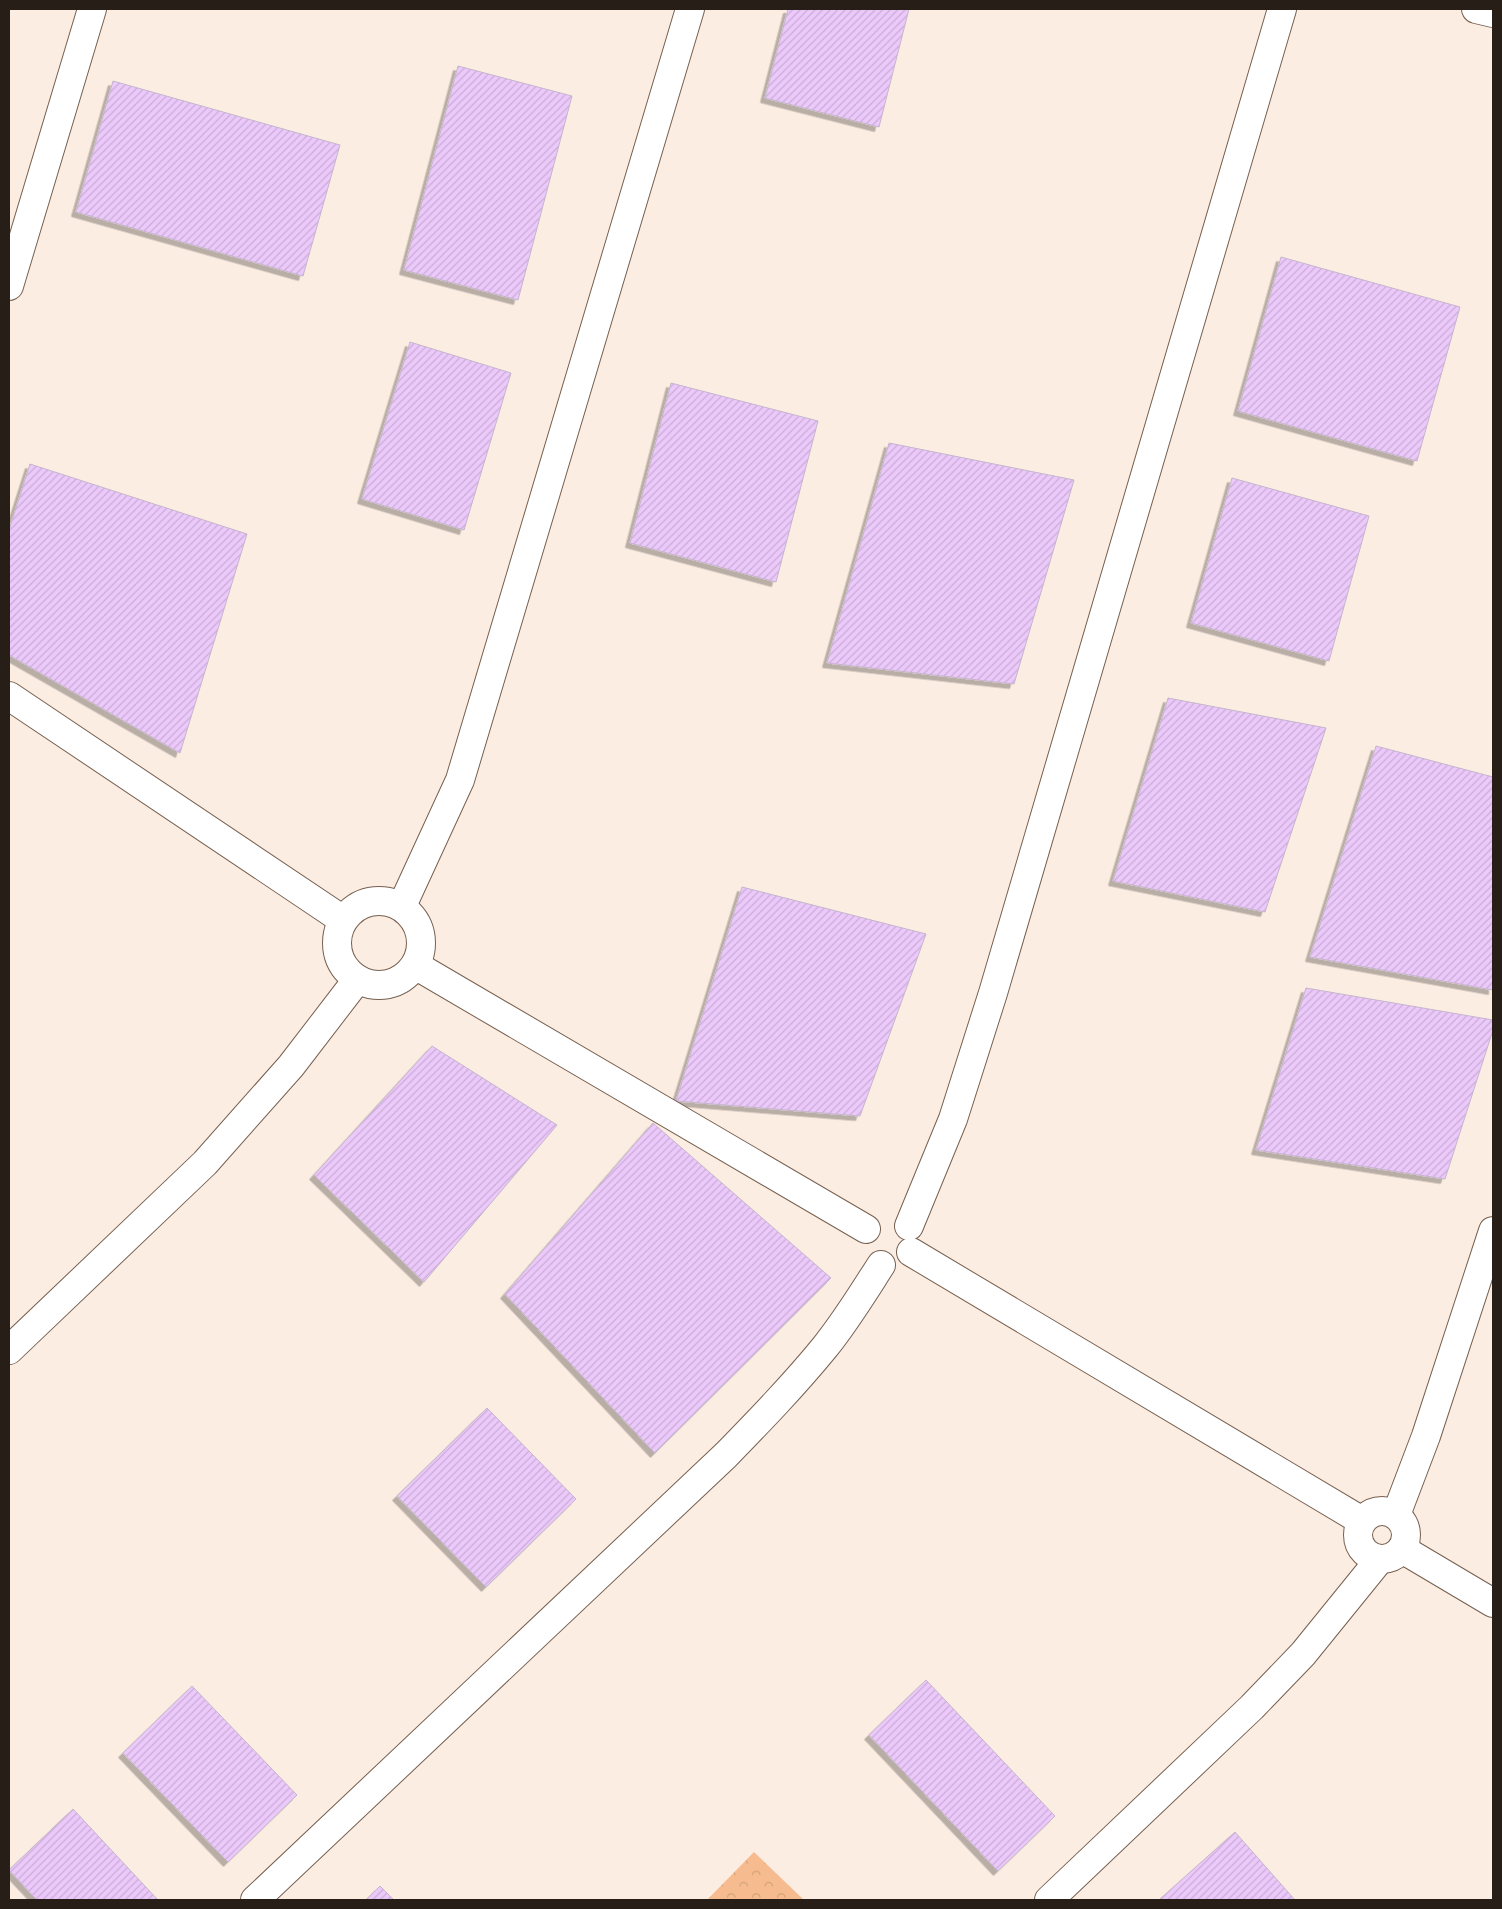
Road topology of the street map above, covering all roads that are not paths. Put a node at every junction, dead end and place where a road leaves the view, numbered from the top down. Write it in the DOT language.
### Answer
graph roads {
  1 [pos="92,9"];
  2 [pos="690,9"];
  3 [pos="1282,9"];
  4 [pos="1476,9"];
  5 [pos="1493,13"];
  6 [pos="9,286"];
  7 [pos="9,696"];
  8 [pos="402,906"];
  9 [pos="343,920"];
  10 [pos="415,965"];
  11 [pos="356,980"];
  12 [pos="866,1229"];
  13 [pos="1493,1231"];
  14 [pos="910,1239"];
  15 [pos="881,1265"];
  16 [pos="9,1350"];
  17 [pos="1396,1515"];
  18 [pos="1362,1521"];
  19 [pos="1391,1554"];
  20 [pos="1493,1603"];
  21 [pos="255,1900"];
  22 [pos="1050,1900"];
  1 -- 6 [label="street"];
  2 -- 8 [label="street"];
  3 -- 14 [label="street"];
  4 -- 5 [label="street"];
  7 -- 9 [label="street"];
  8 -- 9 [label="street"];
  8 -- 10 [label="street"];
  9 -- 11 [label="street"];
  10 -- 11 [label="street"];
  10 -- 12 [label="street"];
  11 -- 16 [label="street"];
  12 -- 14 [label="street"];
  12 -- 15 [label="street"];
  13 -- 17 [label="street"];
  14 -- 15 [label="street"];
  14 -- 18 [label="street"];
  15 -- 21 [label="street"];
  17 -- 18 [label="street"];
  17 -- 19 [label="street"];
  18 -- 19 [label="street"];
  19 -- 20 [label="street"];
  19 -- 22 [label="street"];
}
